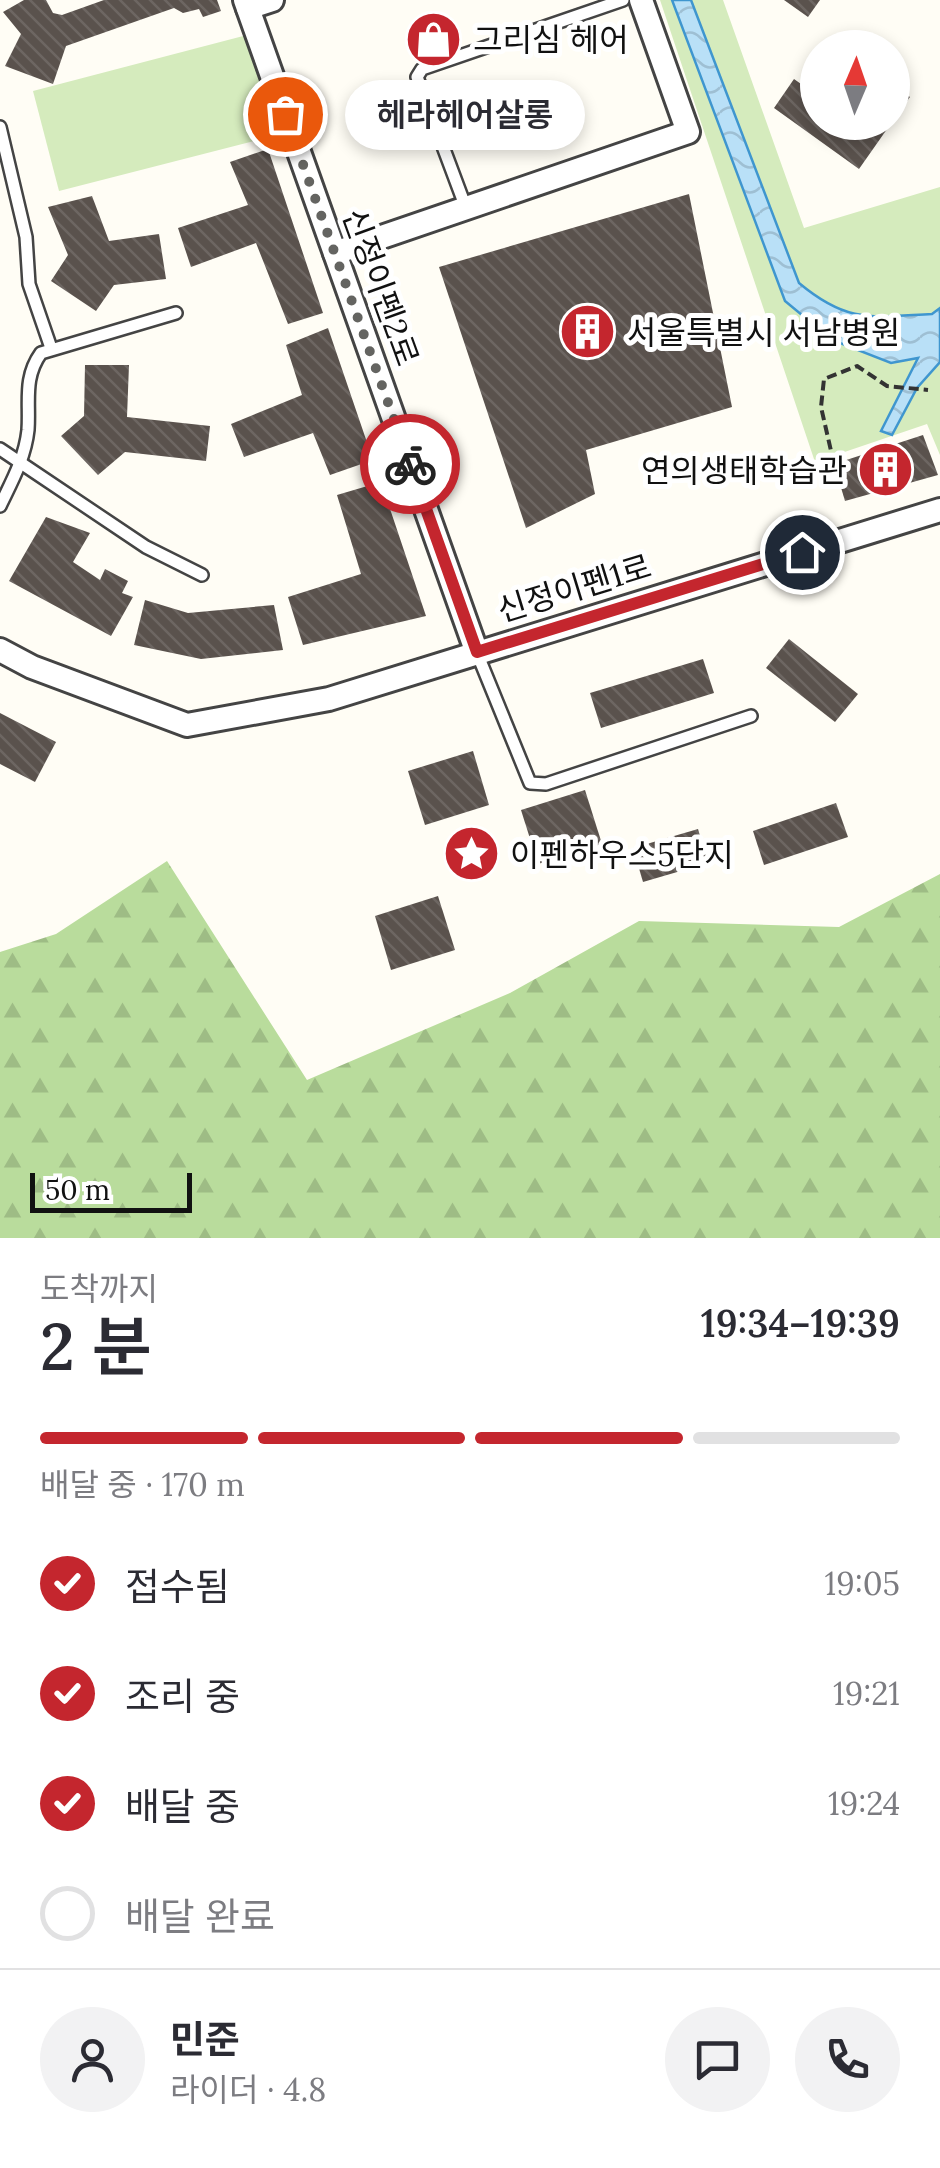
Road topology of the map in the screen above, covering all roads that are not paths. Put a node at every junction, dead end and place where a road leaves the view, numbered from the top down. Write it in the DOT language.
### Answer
graph roads {
  1 [pos="272,0"];
  2 [pos="623,0"];
  3 [pos="642,0"];
  4 [pos="246,4"];
  5 [pos="0,127"];
  6 [pos="466,208"];
  7 [pos="335,254"];
  8 [pos="176,313"];
  9 [pos="52,348"];
  10 [pos="0,448"];
  11 [pos="21,464"];
  12 [pos="0,506"];
  13 [pos="940,510"];
  14 [pos="202,575"];
  15 [pos="0,650"];
  16 [pos="477,652"];
  17 [pos="751,716"];
  1 -- 4 [label="street"];
  2 -- 6 [label="lane"];
  3 -- 6 [label="street"];
  4 -- 7 [label="street, 신정이펜2로"];
  5 -- 9 [label="lane"];
  6 -- 7 [label="street"];
  7 -- 16 [label="street, 신정이펜2로"];
  8 -- 9 [label="lane"];
  9 -- 11 [label="lane"];
  10 -- 11 [label="lane"];
  11 -- 12 [label="lane"];
  11 -- 14 [label="lane"];
  13 -- 16 [label="street, 신정이펜1로"];
  15 -- 16 [label="street, 신정이펜1로"];
  16 -- 17 [label="lane"];
}
